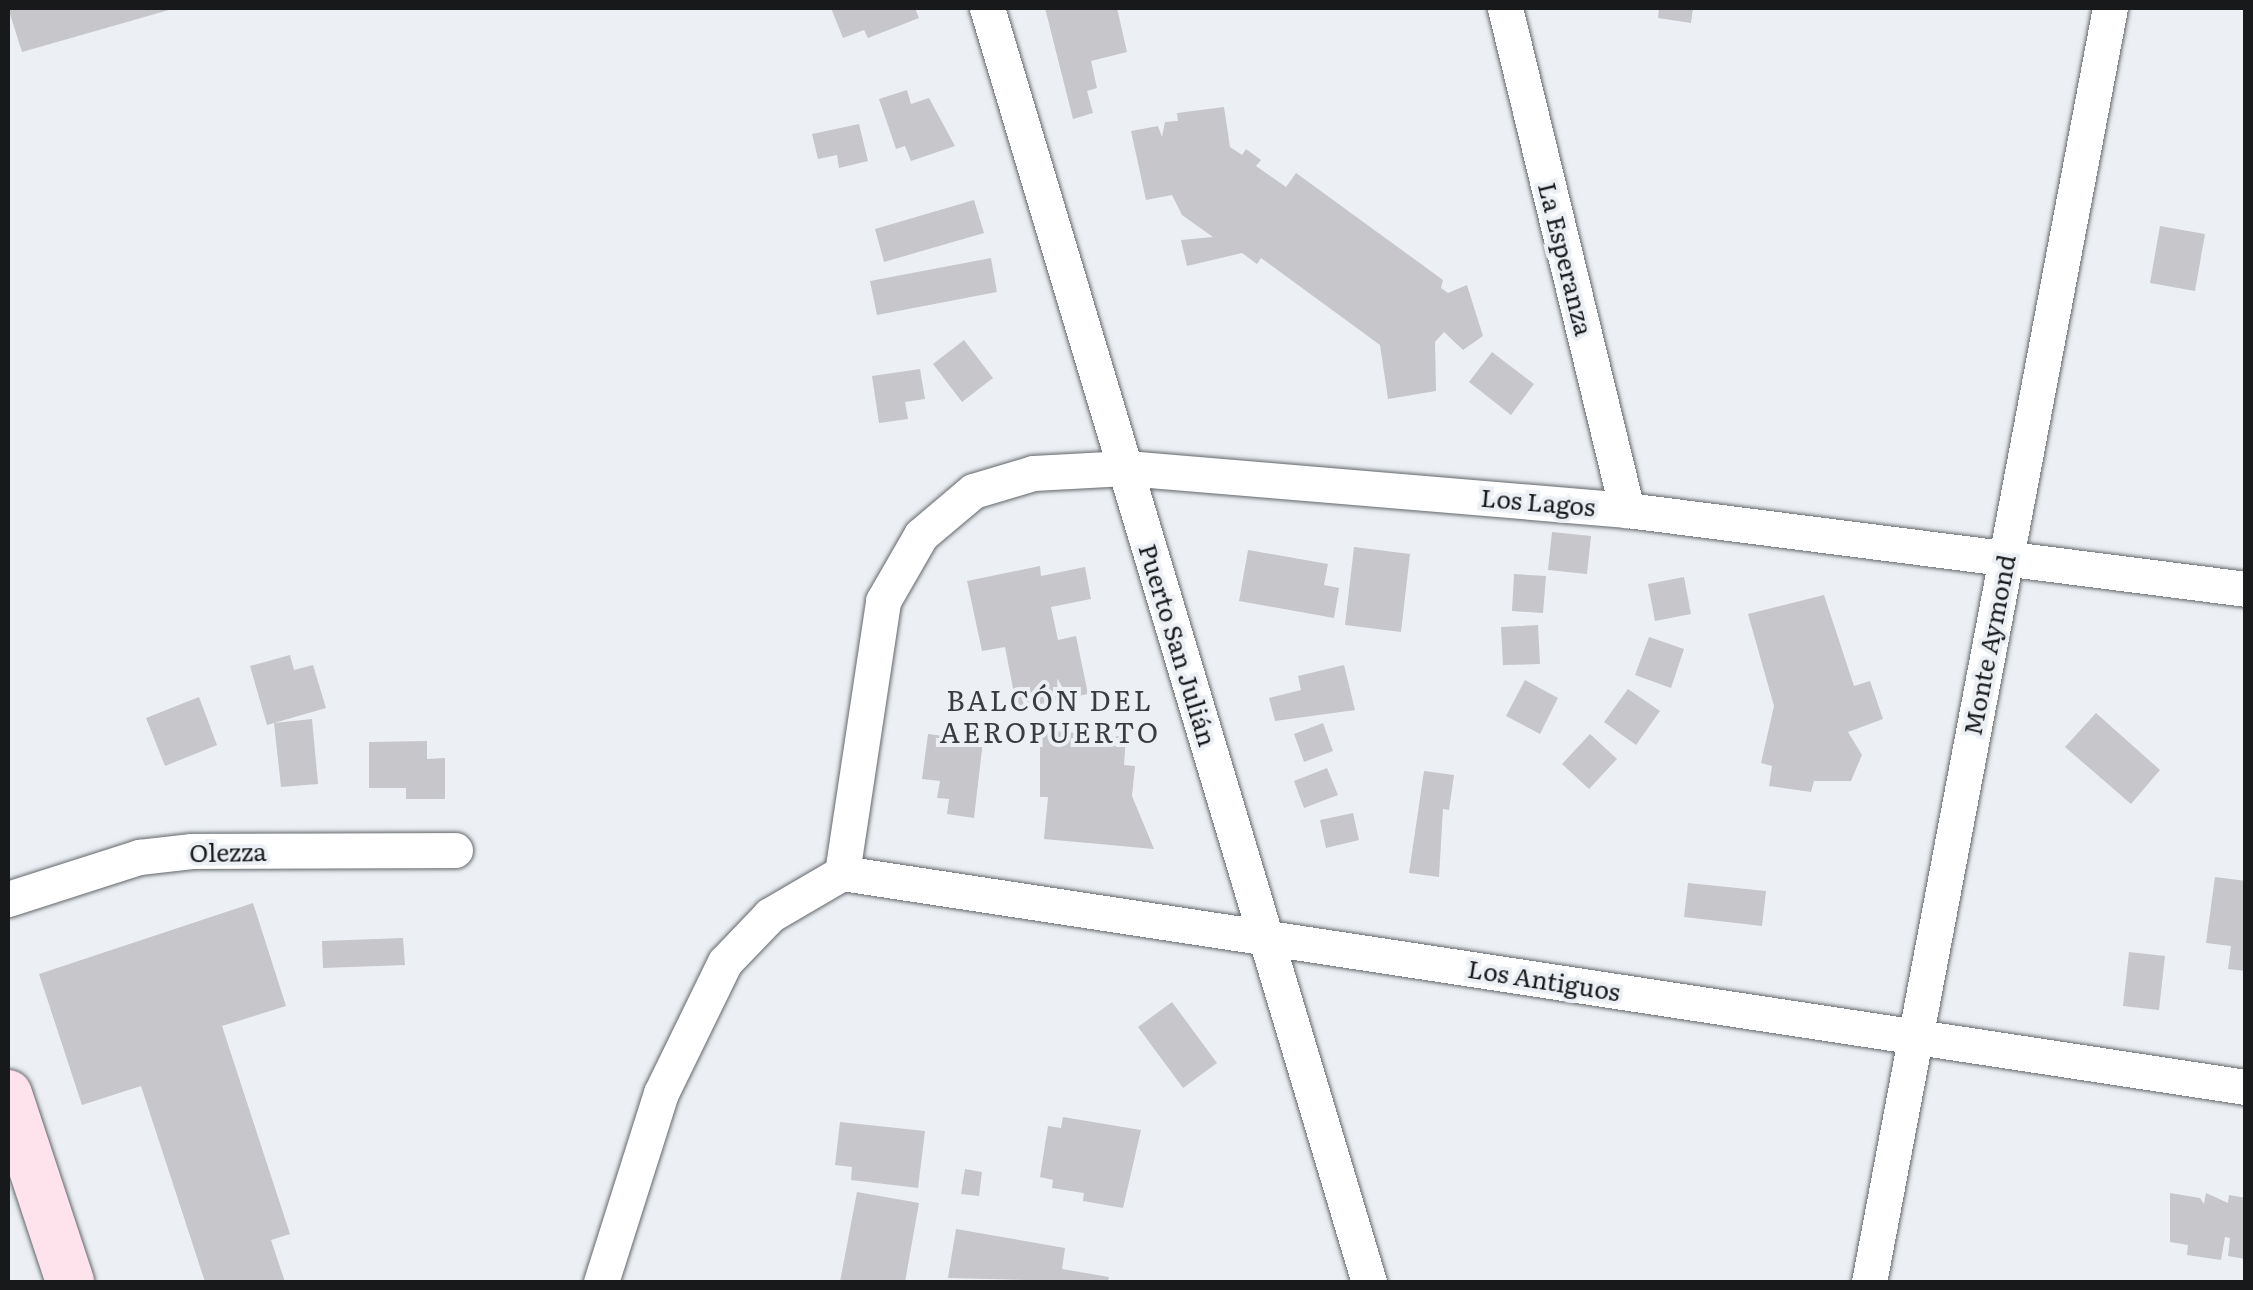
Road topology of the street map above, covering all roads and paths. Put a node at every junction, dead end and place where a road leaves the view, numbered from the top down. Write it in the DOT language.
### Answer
graph roads {
  1 [pos="987,8"];
  2 [pos="1505,8"];
  3 [pos="2110,8"];
  4 [pos="1126,468"];
  5 [pos="1626,510"];
  6 [pos="2006,556"];
  7 [pos="2246,589"];
  8 [pos="455,850"];
  9 [pos="842,873"];
  10 [pos="8,899"];
  11 [pos="1265,937"];
  12 [pos="1915,1036"];
  13 [pos="2246,1087"];
  14 [pos="8,1094"];
  15 [pos="70,1282"];
  16 [pos="601,1282"];
  17 [pos="1369,1282"];
  18 [pos="1868,1282"];
  1 -- 4 [label="street, Puerto San Julián"];
  2 -- 5 [label="street, La Esperanza"];
  3 -- 6 [label="street, Monte Aymond"];
  4 -- 5 [label="street, Los Lagos"];
  4 -- 9 [label="street, Los Lagos"];
  4 -- 11 [label="street, Puerto San Julián"];
  5 -- 6 [label="street, Los Lagos"];
  6 -- 7 [label="street, Los Lagos"];
  6 -- 12 [label="street, Monte Aymond"];
  8 -- 10 [label="street, Olezza"];
  9 -- 11 [label="street, Los Antiguos"];
  9 -- 16 [label="street"];
  11 -- 12 [label="street, Los Antiguos"];
  11 -- 17 [label="street, Puerto San Julián"];
  12 -- 13 [label="street, Los Antiguos"];
  12 -- 18 [label="street, Monte Aymond"];
  14 -- 15 [label="street"];
}
